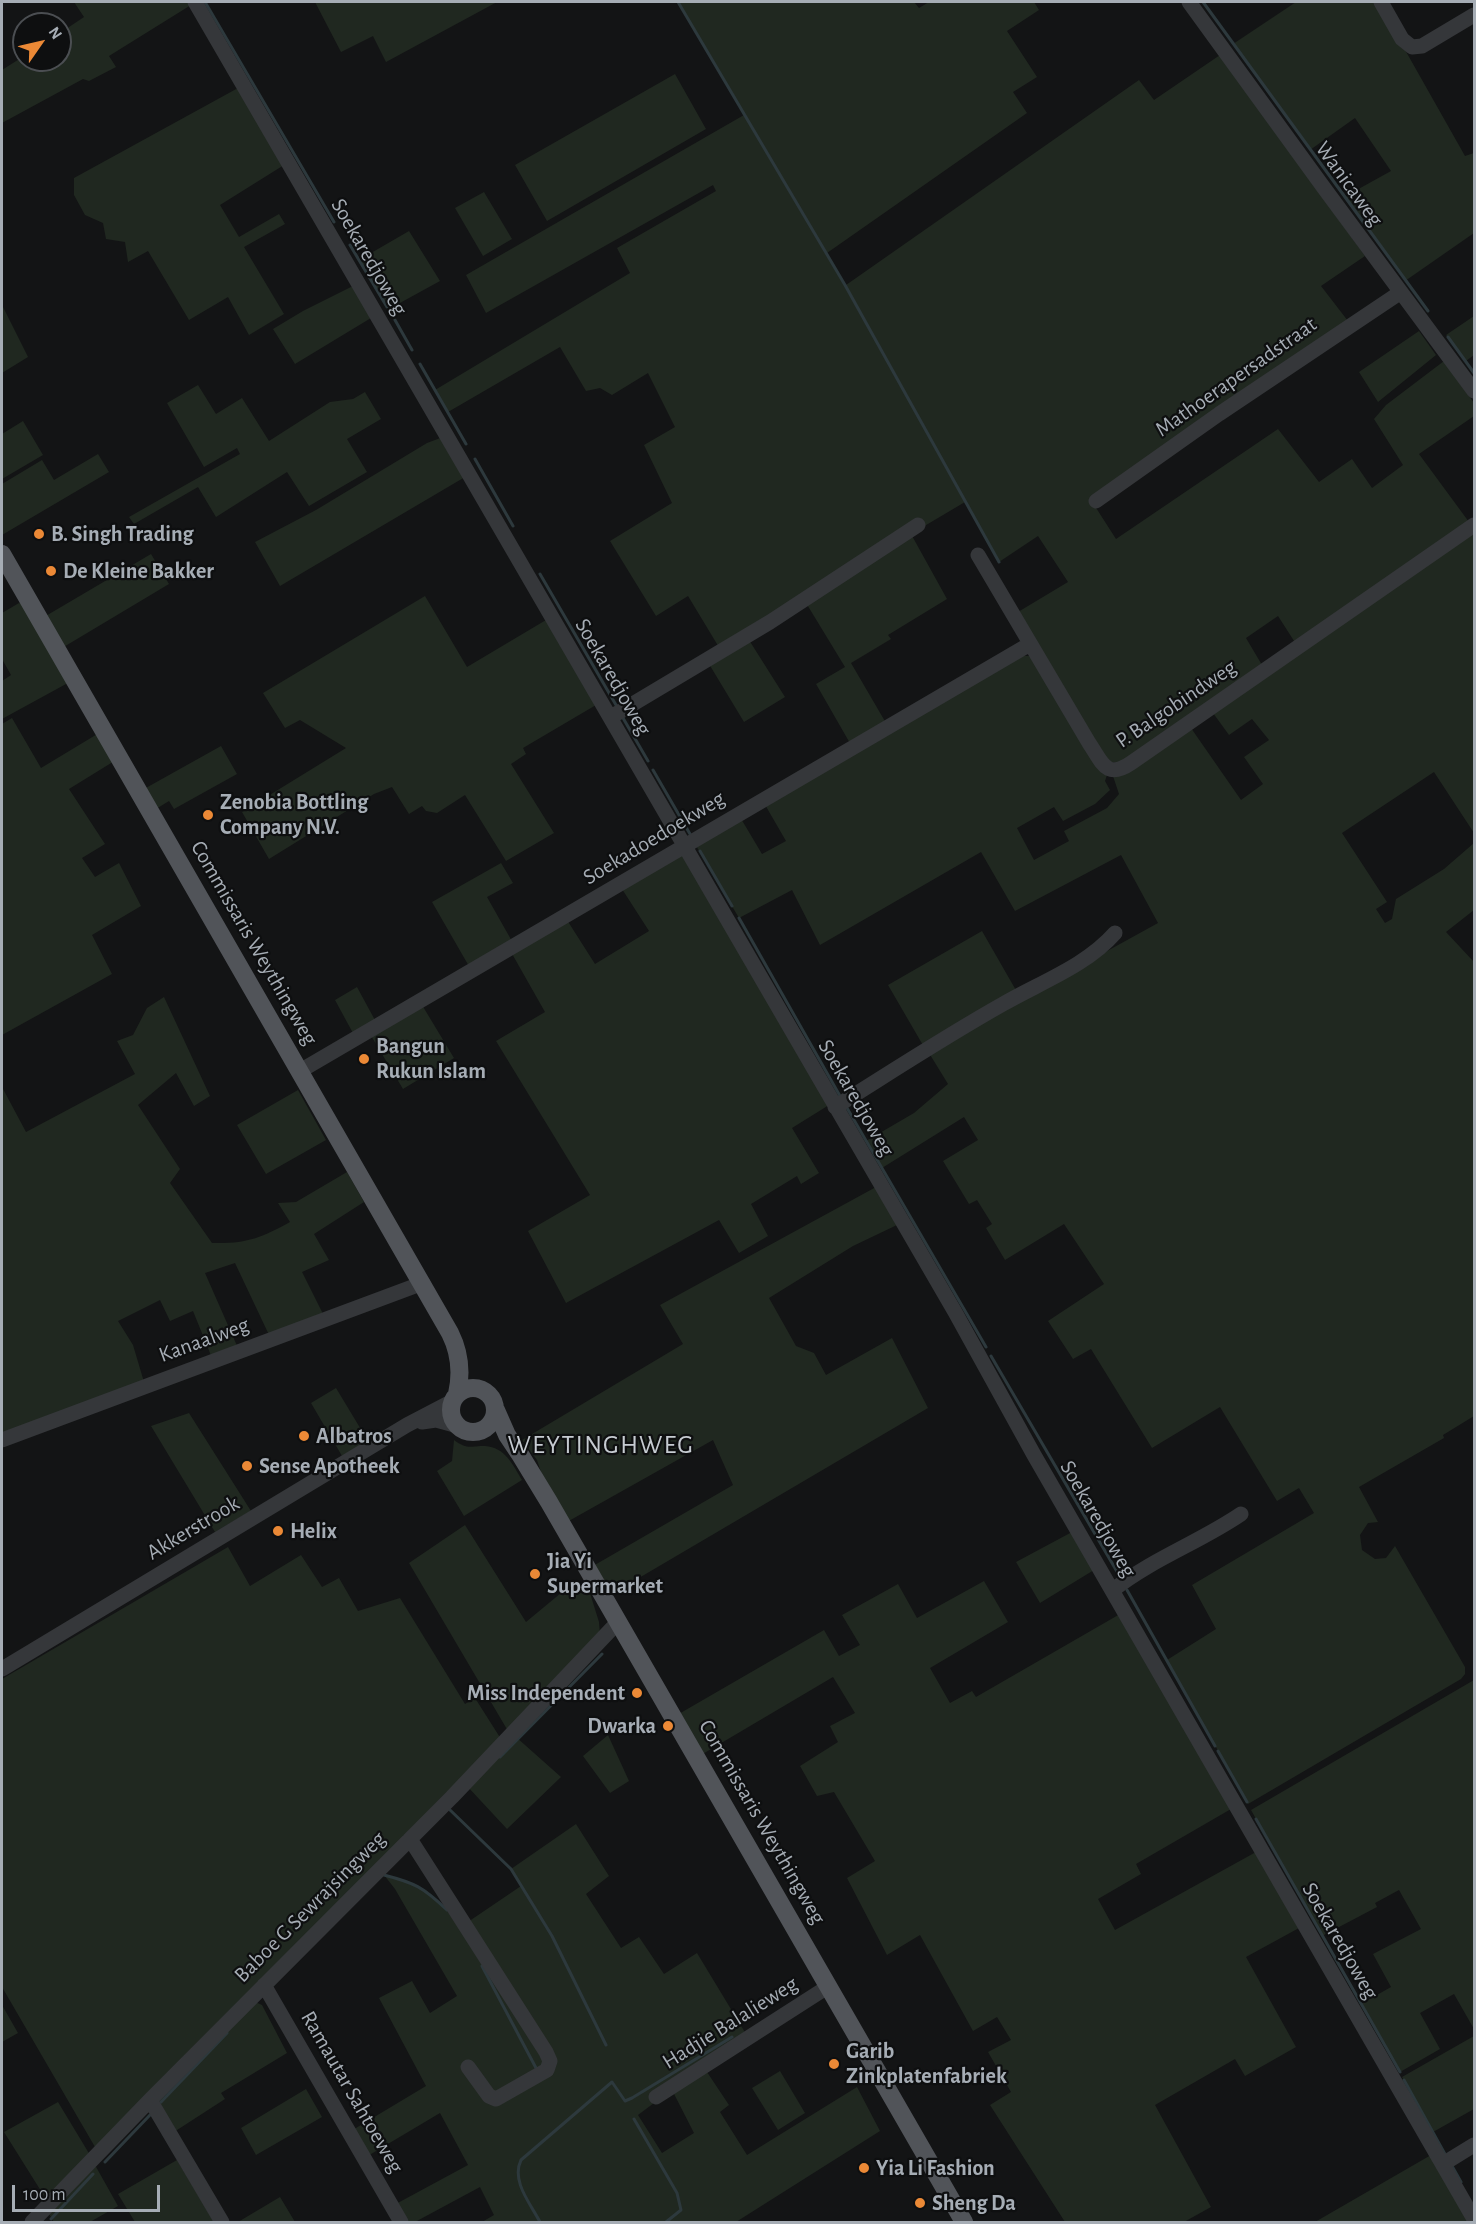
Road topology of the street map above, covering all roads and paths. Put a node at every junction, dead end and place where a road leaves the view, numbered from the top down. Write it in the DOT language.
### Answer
graph roads {
  1 [pos="195,2"];
  2 [pos="1190,2"];
  3 [pos="1381,2"];
  4 [pos="1474,15"];
  5 [pos="1401,292"];
  6 [pos="1474,391"];
  7 [pos="1096,501"];
  8 [pos="918,525"];
  9 [pos="1474,525"];
  10 [pos="2,554"];
  11 [pos="978,555"];
  12 [pos="1030,644"];
  13 [pos="610,717"];
  14 [pos="686,847"];
  15 [pos="1115,933"];
  16 [pos="300,1071"];
  17 [pos="835,1107"];
  18 [pos="423,1283"];
  19 [pos="460,1358"];
  20 [pos="482,1389"];
  21 [pos="454,1398"];
  22 [pos="496,1410"];
  23 [pos="407,1425"];
  24 [pos="458,1426"];
  25 [pos="480,1431"];
  26 [pos="2,1440"];
  27 [pos="516,1447"];
  28 [pos="1241,1514"];
  29 [pos="1113,1590"];
  30 [pos="618,1622"];
  31 [pos="2,1669"];
  32 [pos="410,1839"];
  33 [pos="264,1985"];
  34 [pos="830,1986"];
  35 [pos="468,2067"];
  36 [pos="656,2097"];
  37 [pos="150,2100"];
  38 [pos="1474,2145"];
  39 [pos="1443,2164"];
  40 [pos="1474,2219"];
  41 [pos="32,2223"];
  42 [pos="222,2223"];
  43 [pos="401,2223"];
  44 [pos="964,2223"];
  1 -- 13 [label="street, Soekaredjoweg"];
  2 -- 5 [label="street, Wanicaweg"];
  3 -- 4 [label="street"];
  5 -- 6 [label="street, Wanicaweg"];
  5 -- 7 [label="street, Mathoerapersadstraat"];
  8 -- 13 [label="street"];
  9 -- 12 [label="street, P. Balgobindweg"];
  10 -- 16 [label="main road, Commissaris Weythingweg"];
  11 -- 12 [label="street, P. Balgobindweg"];
  12 -- 14 [label="street, Soekadoedoekweg"];
  13 -- 14 [label="street, Soekaredjoweg"];
  14 -- 16 [label="street, Soekadoedoekweg"];
  14 -- 17 [label="street, Soekaredjoweg"];
  15 -- 17 [label="street"];
  16 -- 18 [label="main road, Commissaris Weythingweg"];
  17 -- 29 [label="street, Soekaredjoweg"];
  18 -- 19 [label="main road, Commissaris Weythingweg"];
  18 -- 26 [label="street, Kanaalweg"];
  19 -- 20 [label="main road, Commissaris Weythingweg"];
  19 -- 21 [label="main road, Commissaris Weythingweg"];
  20 -- 21 [label="main road"];
  20 -- 22 [label="main road"];
  21 -- 23 [label="street, Akkerstrook"];
  21 -- 24 [label="main road"];
  22 -- 25 [label="main road"];
  22 -- 27 [label="main road, Commissaris Weythingweg"];
  23 -- 24 [label="street"];
  23 -- 31 [label="street, Akkerstrook"];
  24 -- 25 [label="main road"];
  25 -- 27 [label="main road"];
  27 -- 30 [label="main road, Commissaris Weythingweg"];
  28 -- 29 [label="street"];
  29 -- 39 [label="street, Soekaredjoweg"];
  30 -- 32 [label="street, Baboe G Sewrajsingweg"];
  30 -- 34 [label="main road, Commissaris Weythingweg"];
  32 -- 33 [label="street, Baboe G Sewrajsingweg"];
  32 -- 35 [label="street"];
  33 -- 37 [label="street, Baboe G Sewrajsingweg"];
  33 -- 43 [label="street, Ramautar Sahtoeweg"];
  34 -- 36 [label="street, Hadjie Balalieweg"];
  34 -- 44 [label="main road, Commissaris Weythingweg"];
  37 -- 41 [label="street, Baboe G Sewrajsingweg"];
  37 -- 42 [label="street"];
  38 -- 39 [label="street"];
  39 -- 40 [label="street, Soekaredjoweg"];
}
